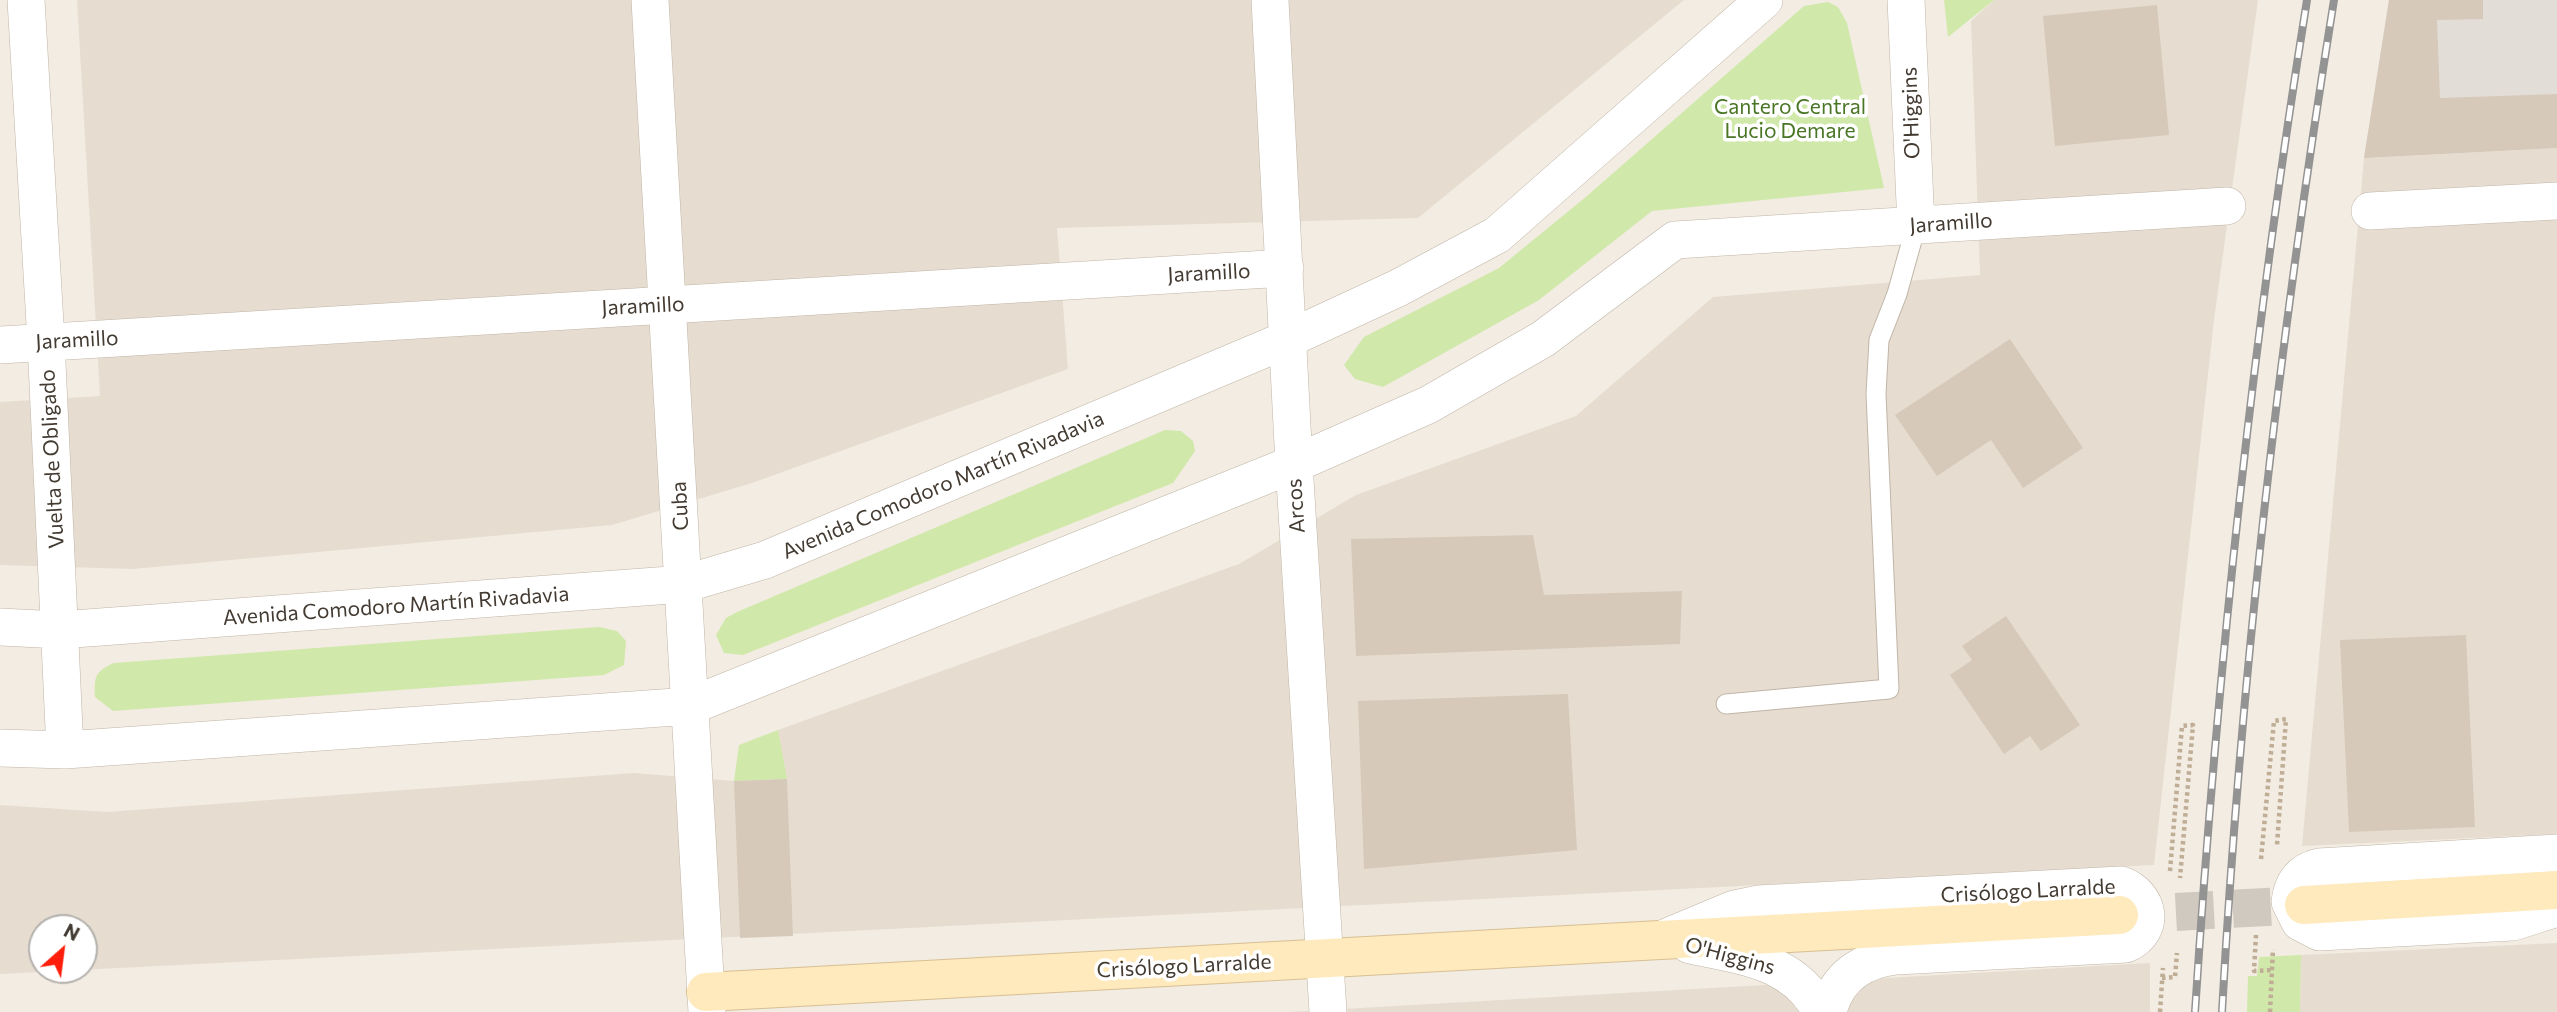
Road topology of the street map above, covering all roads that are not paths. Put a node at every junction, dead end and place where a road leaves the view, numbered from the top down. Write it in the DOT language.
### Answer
graph roads {
  1 [pos="26,0"];
  2 [pos="650,0"];
  3 [pos="1270,0"];
  4 [pos="1764,0"];
  5 [pos="1906,0"];
  6 [pos="2557,201"];
  7 [pos="2227,206"];
  8 [pos="2371,211"];
  9 [pos="1916,226"];
  10 [pos="1285,268"];
  11 [pos="668,305"];
  12 [pos="1288,339"];
  13 [pos="46,341"];
  14 [pos="0,345"];
  15 [pos="1294,464"];
  16 [pos="684,584"];
  17 [pos="0,627"];
  18 [pos="60,630"];
  19 [pos="1726,704"];
  20 [pos="690,706"];
  21 [pos="0,748"];
  22 [pos="65,750"];
  23 [pos="2557,853"];
  24 [pos="2557,890"];
  25 [pos="2304,905"];
  26 [pos="2557,908"];
  27 [pos="2119,915"];
  28 [pos="1662,940"];
  29 [pos="1325,958"];
  30 [pos="706,1002"];
  31 [pos="1328,1012"];
  32 [pos="1821,1012"];
  33 [pos="1828,1012"];
  1 -- 13 [label="street, Vuelta de Obligado"];
  2 -- 11 [label="street, Cuba"];
  3 -- 10 [label="street, Arcos"];
  4 -- 12 [label="street, Avenida Comodoro Martín Rivadavia"];
  5 -- 9 [label="street, O'Higgins"];
  6 -- 8 [label="street"];
  7 -- 9 [label="street, Jaramillo"];
  9 -- 15 [label="street, Jaramillo"];
  9 -- 19 [label="lane"];
  10 -- 11 [label="street, Jaramillo"];
  10 -- 12 [label="street, Arcos"];
  11 -- 13 [label="street, Jaramillo"];
  11 -- 16 [label="street, Cuba"];
  12 -- 15 [label="street, Arcos"];
  12 -- 16 [label="street, Avenida Comodoro Martín Rivadavia"];
  13 -- 14 [label="street, Jaramillo"];
  13 -- 18 [label="street, Vuelta de Obligado"];
  15 -- 20 [label="street"];
  15 -- 29 [label="street, Arcos"];
  16 -- 18 [label="street, Avenida Comodoro Martín Rivadavia"];
  16 -- 20 [label="street, Cuba"];
  17 -- 18 [label="street, Avenida Comodoro Martín Rivadavia"];
  18 -- 22 [label="street, Vuelta de Obligado"];
  20 -- 22 [label="street"];
  20 -- 30 [label="street, Cuba"];
  21 -- 22 [label="street"];
  23 -- 26 [label="street"];
  24 -- 25 [label="street"];
  27 -- 28 [label="street, Crisólogo Larralde"];
  28 -- 29 [label="street, Crisólogo Larralde"];
  28 -- 32 [label="street, O'Higgins"];
  28 -- 33 [label="street, Crisólogo Larralde"];
  29 -- 30 [label="street, Crisólogo Larralde"];
  29 -- 31 [label="street, Arcos"];
}
